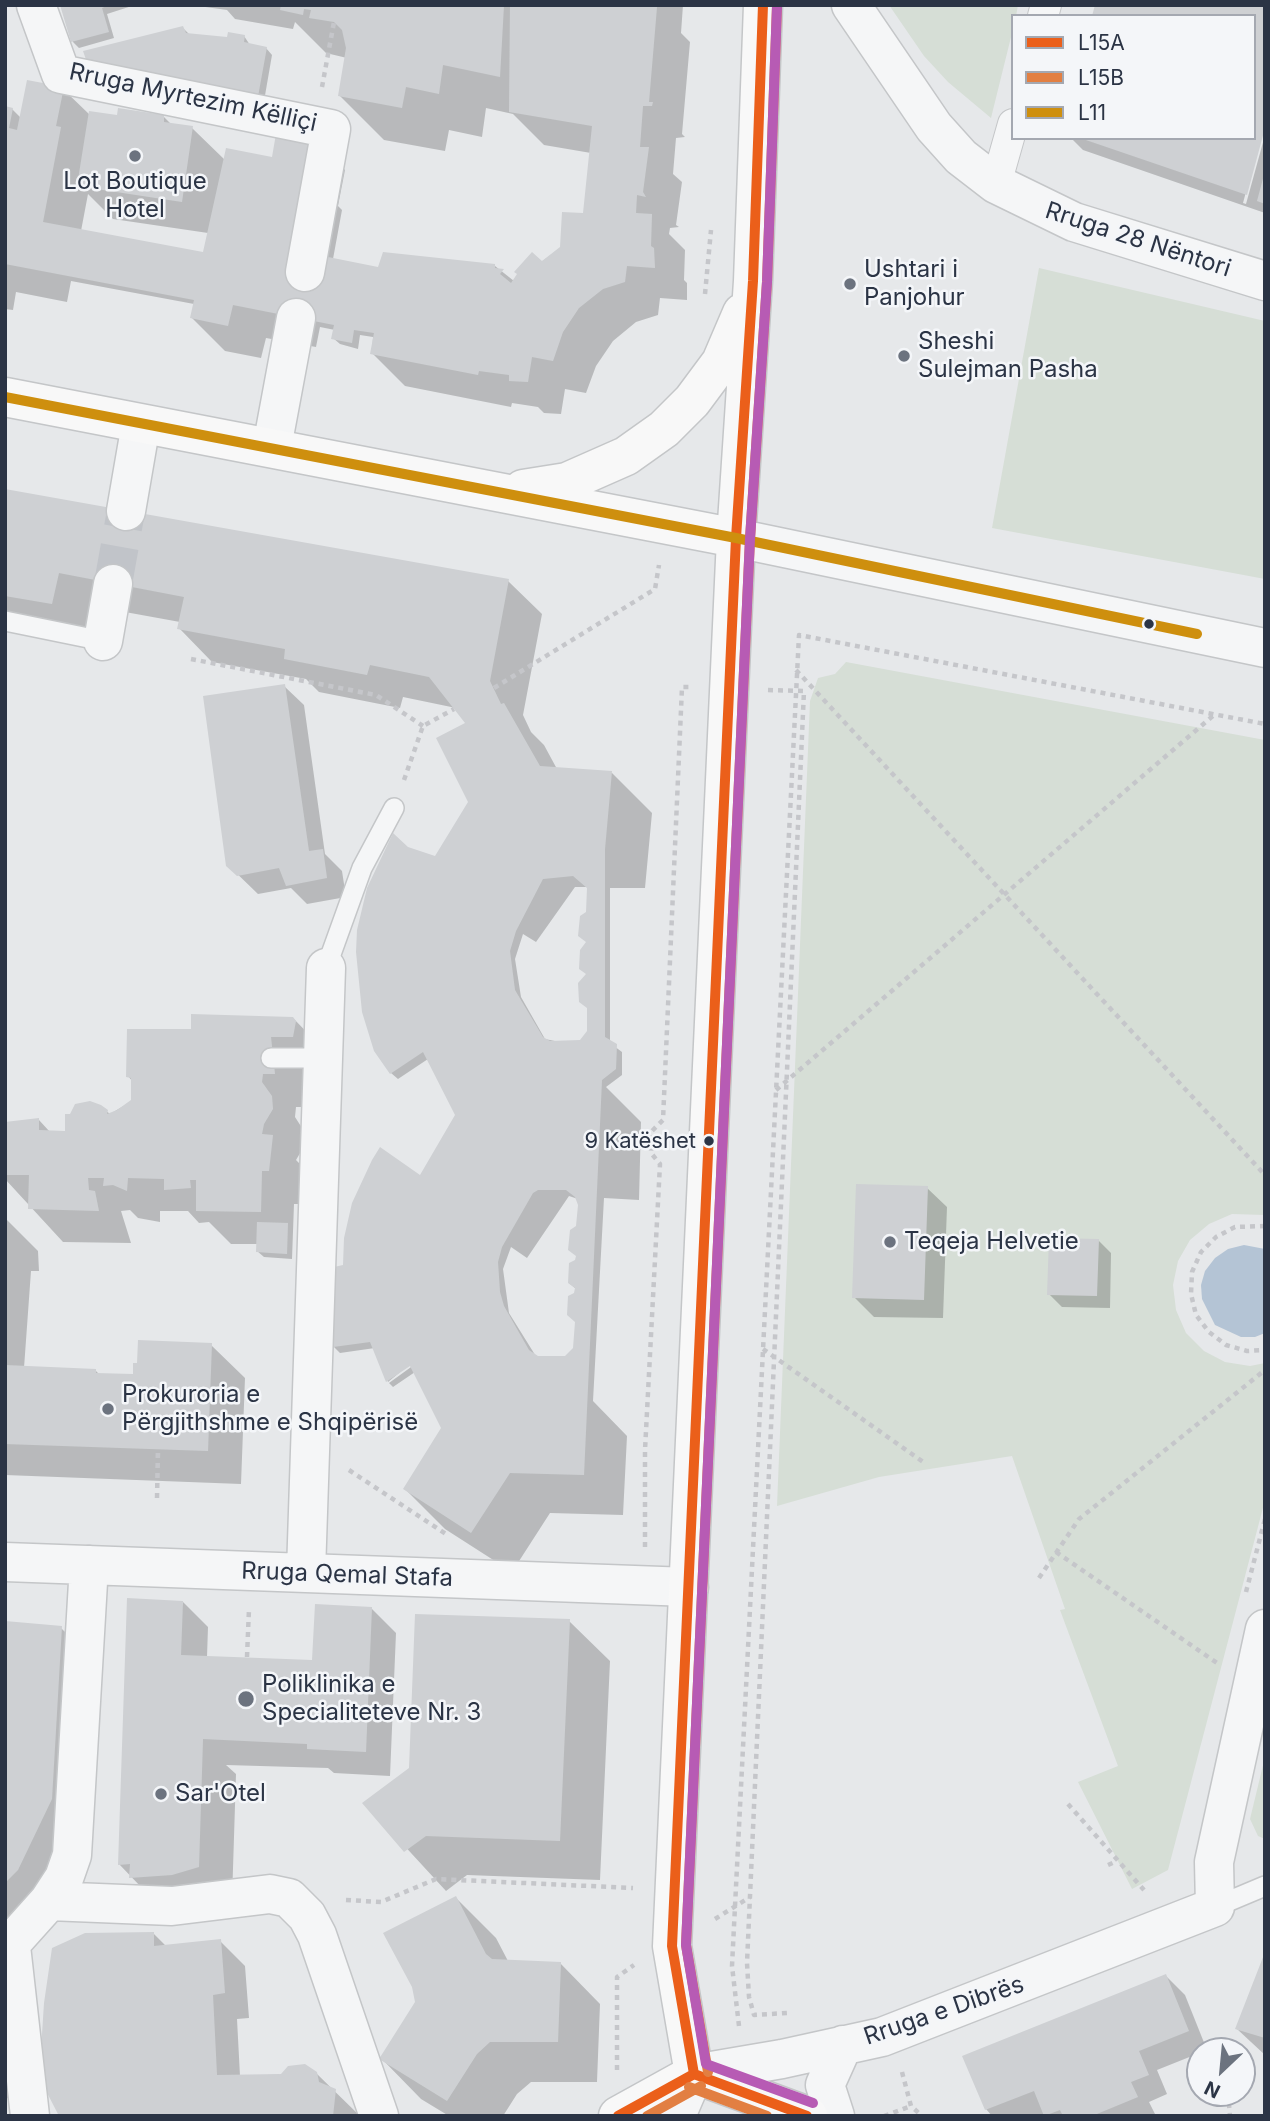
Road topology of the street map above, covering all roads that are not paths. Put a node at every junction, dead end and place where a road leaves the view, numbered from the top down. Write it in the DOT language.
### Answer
graph roads {
  1 [pos="36,5"];
  2 [pos="763,5"];
  3 [pos="851,5"];
  4 [pos="1011,131"];
  5 [pos="996,184"];
  6 [pos="305,272"];
  7 [pos="753,281"];
  8 [pos="1265,281"];
  9 [pos="296,318"];
  10 [pos="5,397"];
  11 [pos="141,424"];
  12 [pos="272,447"];
  13 [pos="504,492"];
  14 [pos="126,511"];
  15 [pos="736,538"];
  16 [pos="113,584"];
  17 [pos="5,621"];
  18 [pos="103,641"];
  19 [pos="1265,648"];
  20 [pos="394,808"];
  21 [pos="327,968"];
  22 [pos="271,1058"];
  23 [pos="324,1058"];
  24 [pos="5,1562"];
  25 [pos="89,1565"];
  26 [pos="306,1572"];
  27 [pos="689,1587"];
  28 [pos="1265,1629"];
  29 [pos="1265,1886"];
  30 [pos="49,1901"];
  31 [pos="1215,1907"];
  32 [pos="8,1948"];
  33 [pos="843,2045"];
  34 [pos="694,2074"];
  35 [pos="617,2098"];
  36 [pos="30,2116"];
  37 [pos="379,2116"];
  38 [pos="676,2116"];
  39 [pos="808,2116"];
  40 [pos="835,2116"];
  1 -- 6 [label="street, Rruga Myrtezim Këlliçi"];
  2 -- 7 [label="main road"];
  3 -- 5 [label="street, Rruga 28 Nëntori"];
  4 -- 5 [label="street"];
  5 -- 8 [label="street, Rruga 28 Nëntori"];
  7 -- 13 [label="main road"];
  7 -- 15 [label="main road"];
  9 -- 12 [label="street"];
  10 -- 11 [label="main road"];
  11 -- 12 [label="main road"];
  11 -- 14 [label="street"];
  12 -- 13 [label="main road"];
  13 -- 15 [label="main road"];
  15 -- 19 [label="street"];
  15 -- 27 [label="main road"];
  16 -- 18 [label="street"];
  17 -- 18 [label="lane"];
  20 -- 21 [label="lane"];
  21 -- 23 [label="street"];
  22 -- 23 [label="lane"];
  23 -- 26 [label="street"];
  24 -- 25 [label="street, Rruga Qemal Stafa"];
  25 -- 26 [label="street, Rruga Qemal Stafa"];
  25 -- 30 [label="street"];
  26 -- 27 [label="street, Rruga Qemal Stafa"];
  27 -- 34 [label="main road"];
  28 -- 31 [label="street"];
  29 -- 31 [label="lane, Rruga e Dibrës"];
  30 -- 32 [label="street"];
  30 -- 37 [label="street"];
  31 -- 33 [label="street, Rruga e Dibrës"];
  32 -- 36 [label="street"];
  33 -- 34 [label="street, Rruga e Dibrës"];
  33 -- 40 [label="street"];
  34 -- 35 [label="main road, Rruga e Dibrës"];
  34 -- 38 [label="street"];
  34 -- 39 [label="main road"];
}
